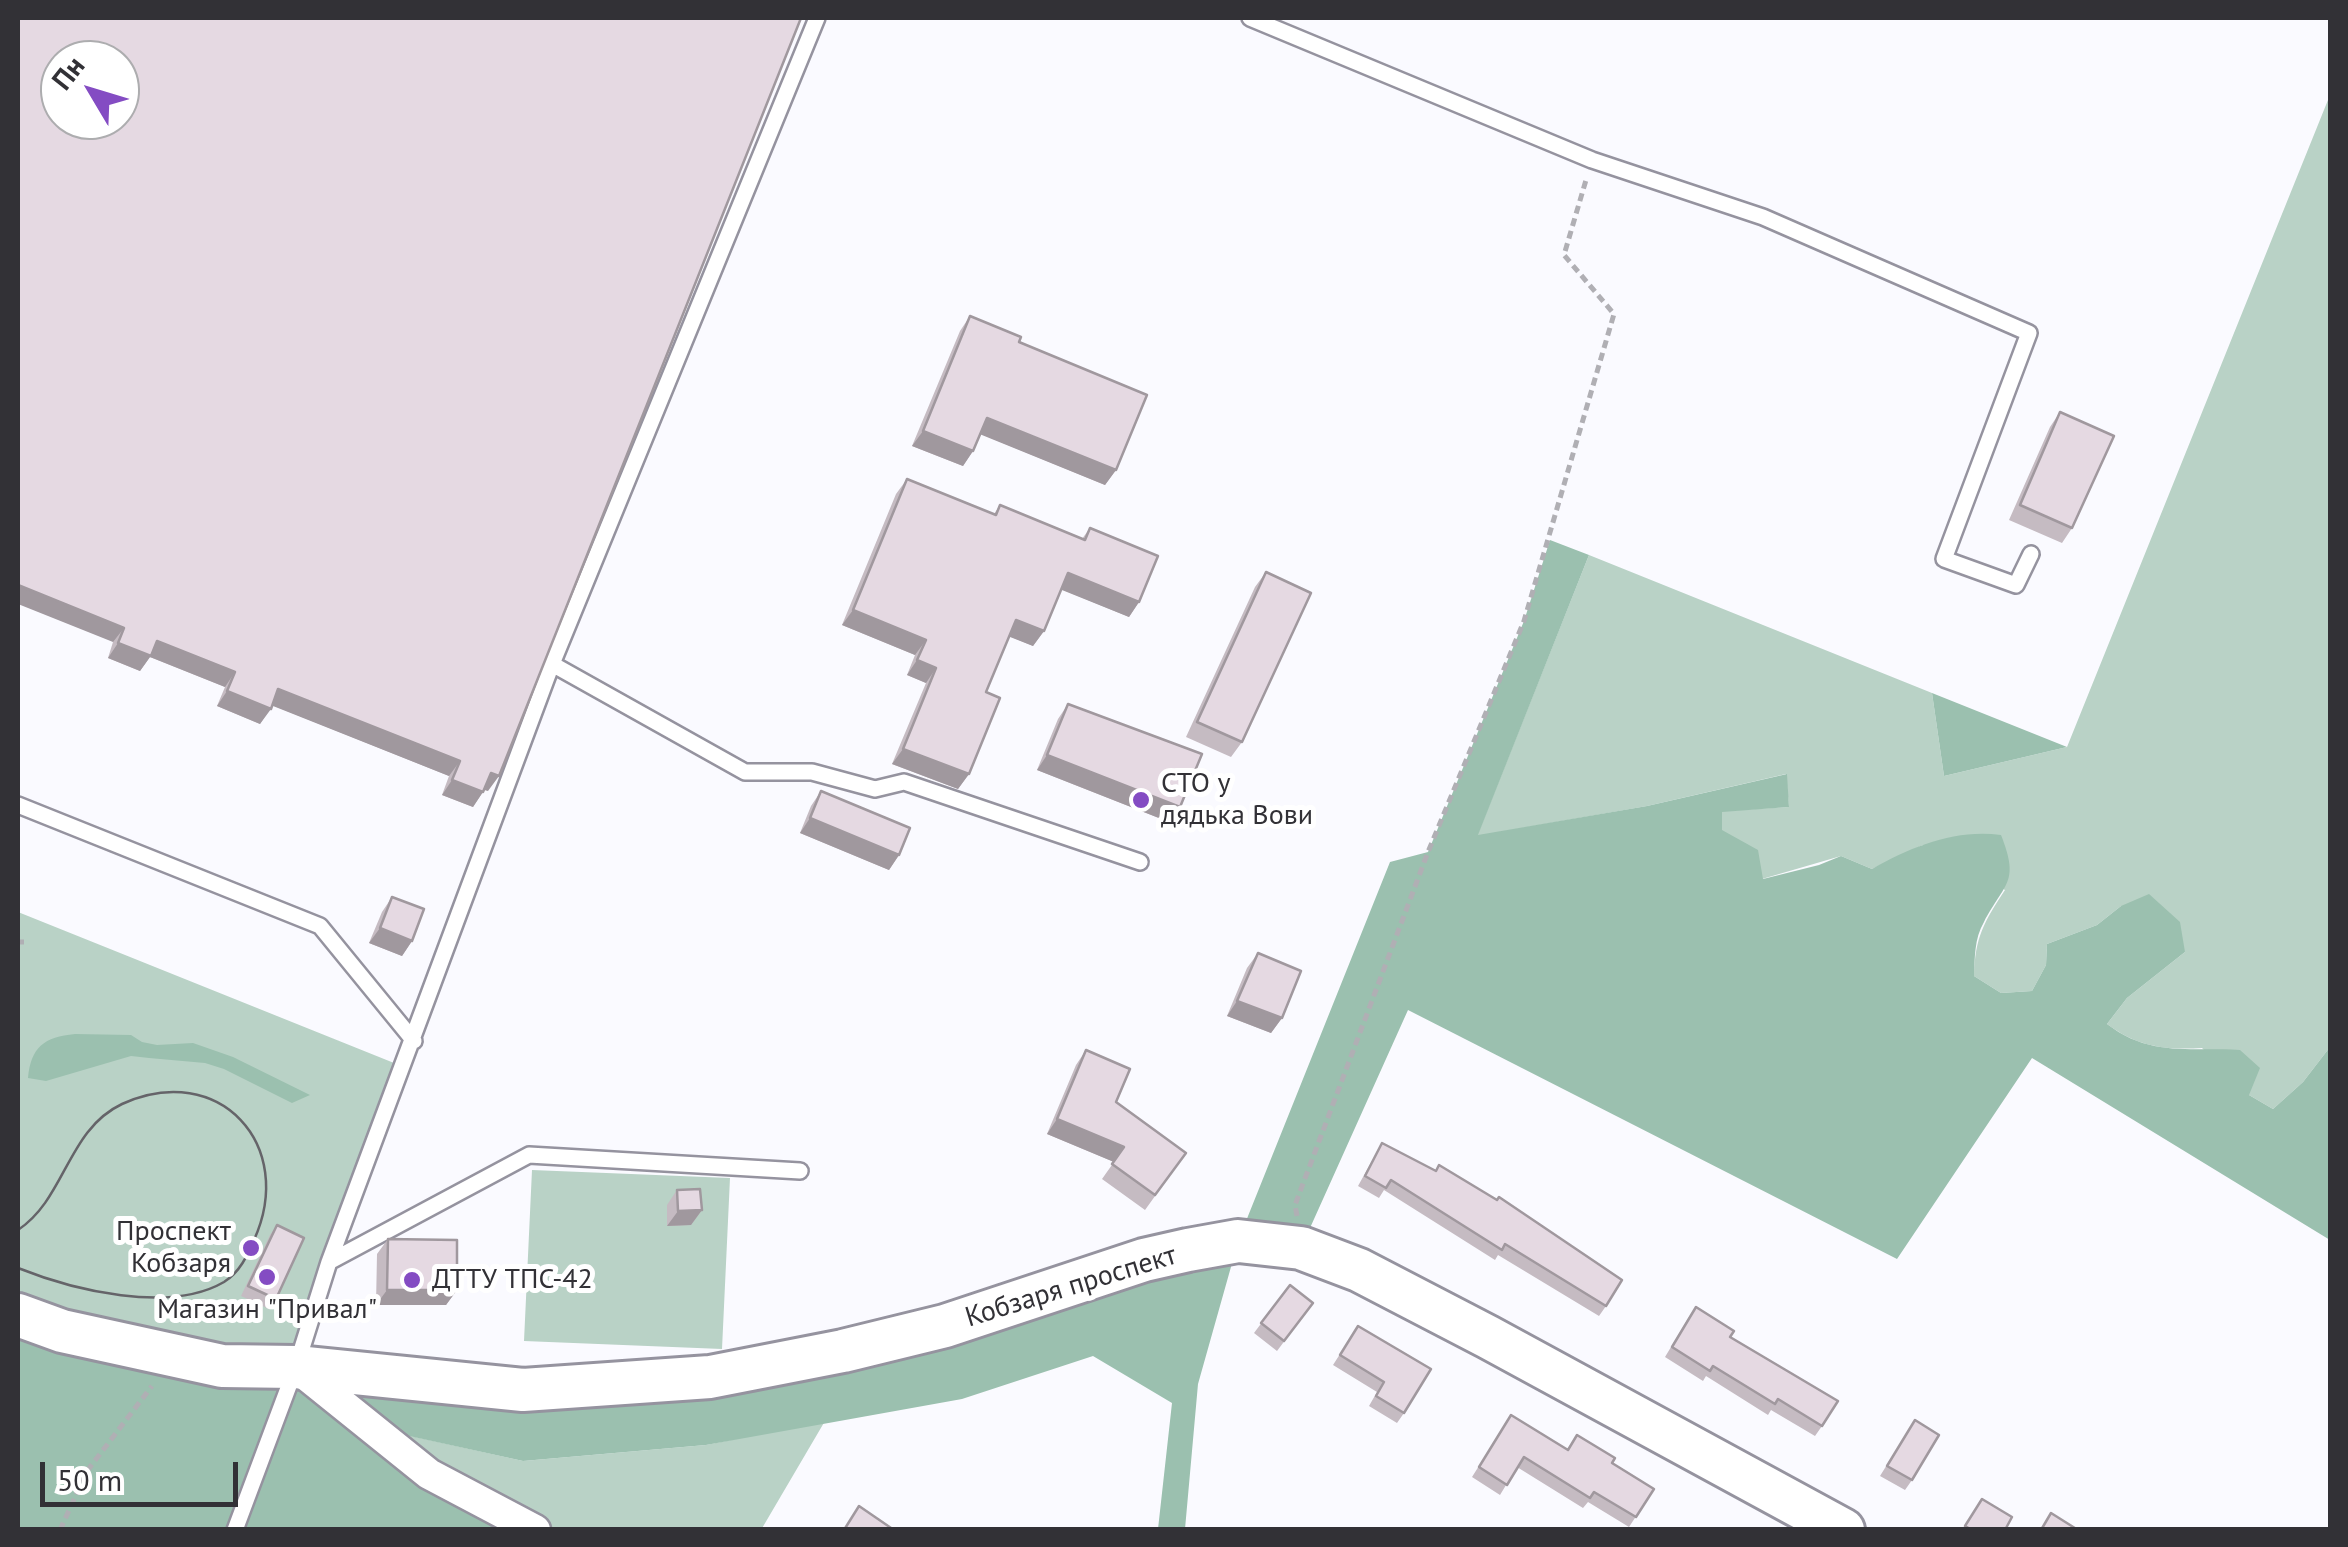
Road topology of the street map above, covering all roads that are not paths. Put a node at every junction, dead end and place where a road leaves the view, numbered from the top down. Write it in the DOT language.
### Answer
graph roads {
  1 [pos="817,18"];
  2 [pos="1250,18"];
  3 [pos="2031,554"];
  4 [pos="552,664"];
  5 [pos="18,805"];
  6 [pos="1140,862"];
  7 [pos="414,1041"];
  8 [pos="800,1171"];
  9 [pos="329,1262"];
  10 [pos="18,1315"];
  11 [pos="296,1367"];
  12 [pos="235,1530"];
  13 [pos="535,1530"];
  14 [pos="1843,1530"];
  1 -- 4 [label="lane"];
  2 -- 3 [label="lane"];
  4 -- 6 [label="lane"];
  4 -- 7 [label="lane"];
  5 -- 7 [label="lane"];
  7 -- 9 [label="lane"];
  8 -- 9 [label="lane"];
  9 -- 11 [label="lane"];
  10 -- 11 [label="main road, Кобзаря проспект"];
  11 -- 12 [label="lane"];
  11 -- 13 [label="street"];
  11 -- 14 [label="main road, Кобзаря проспект"];
}
